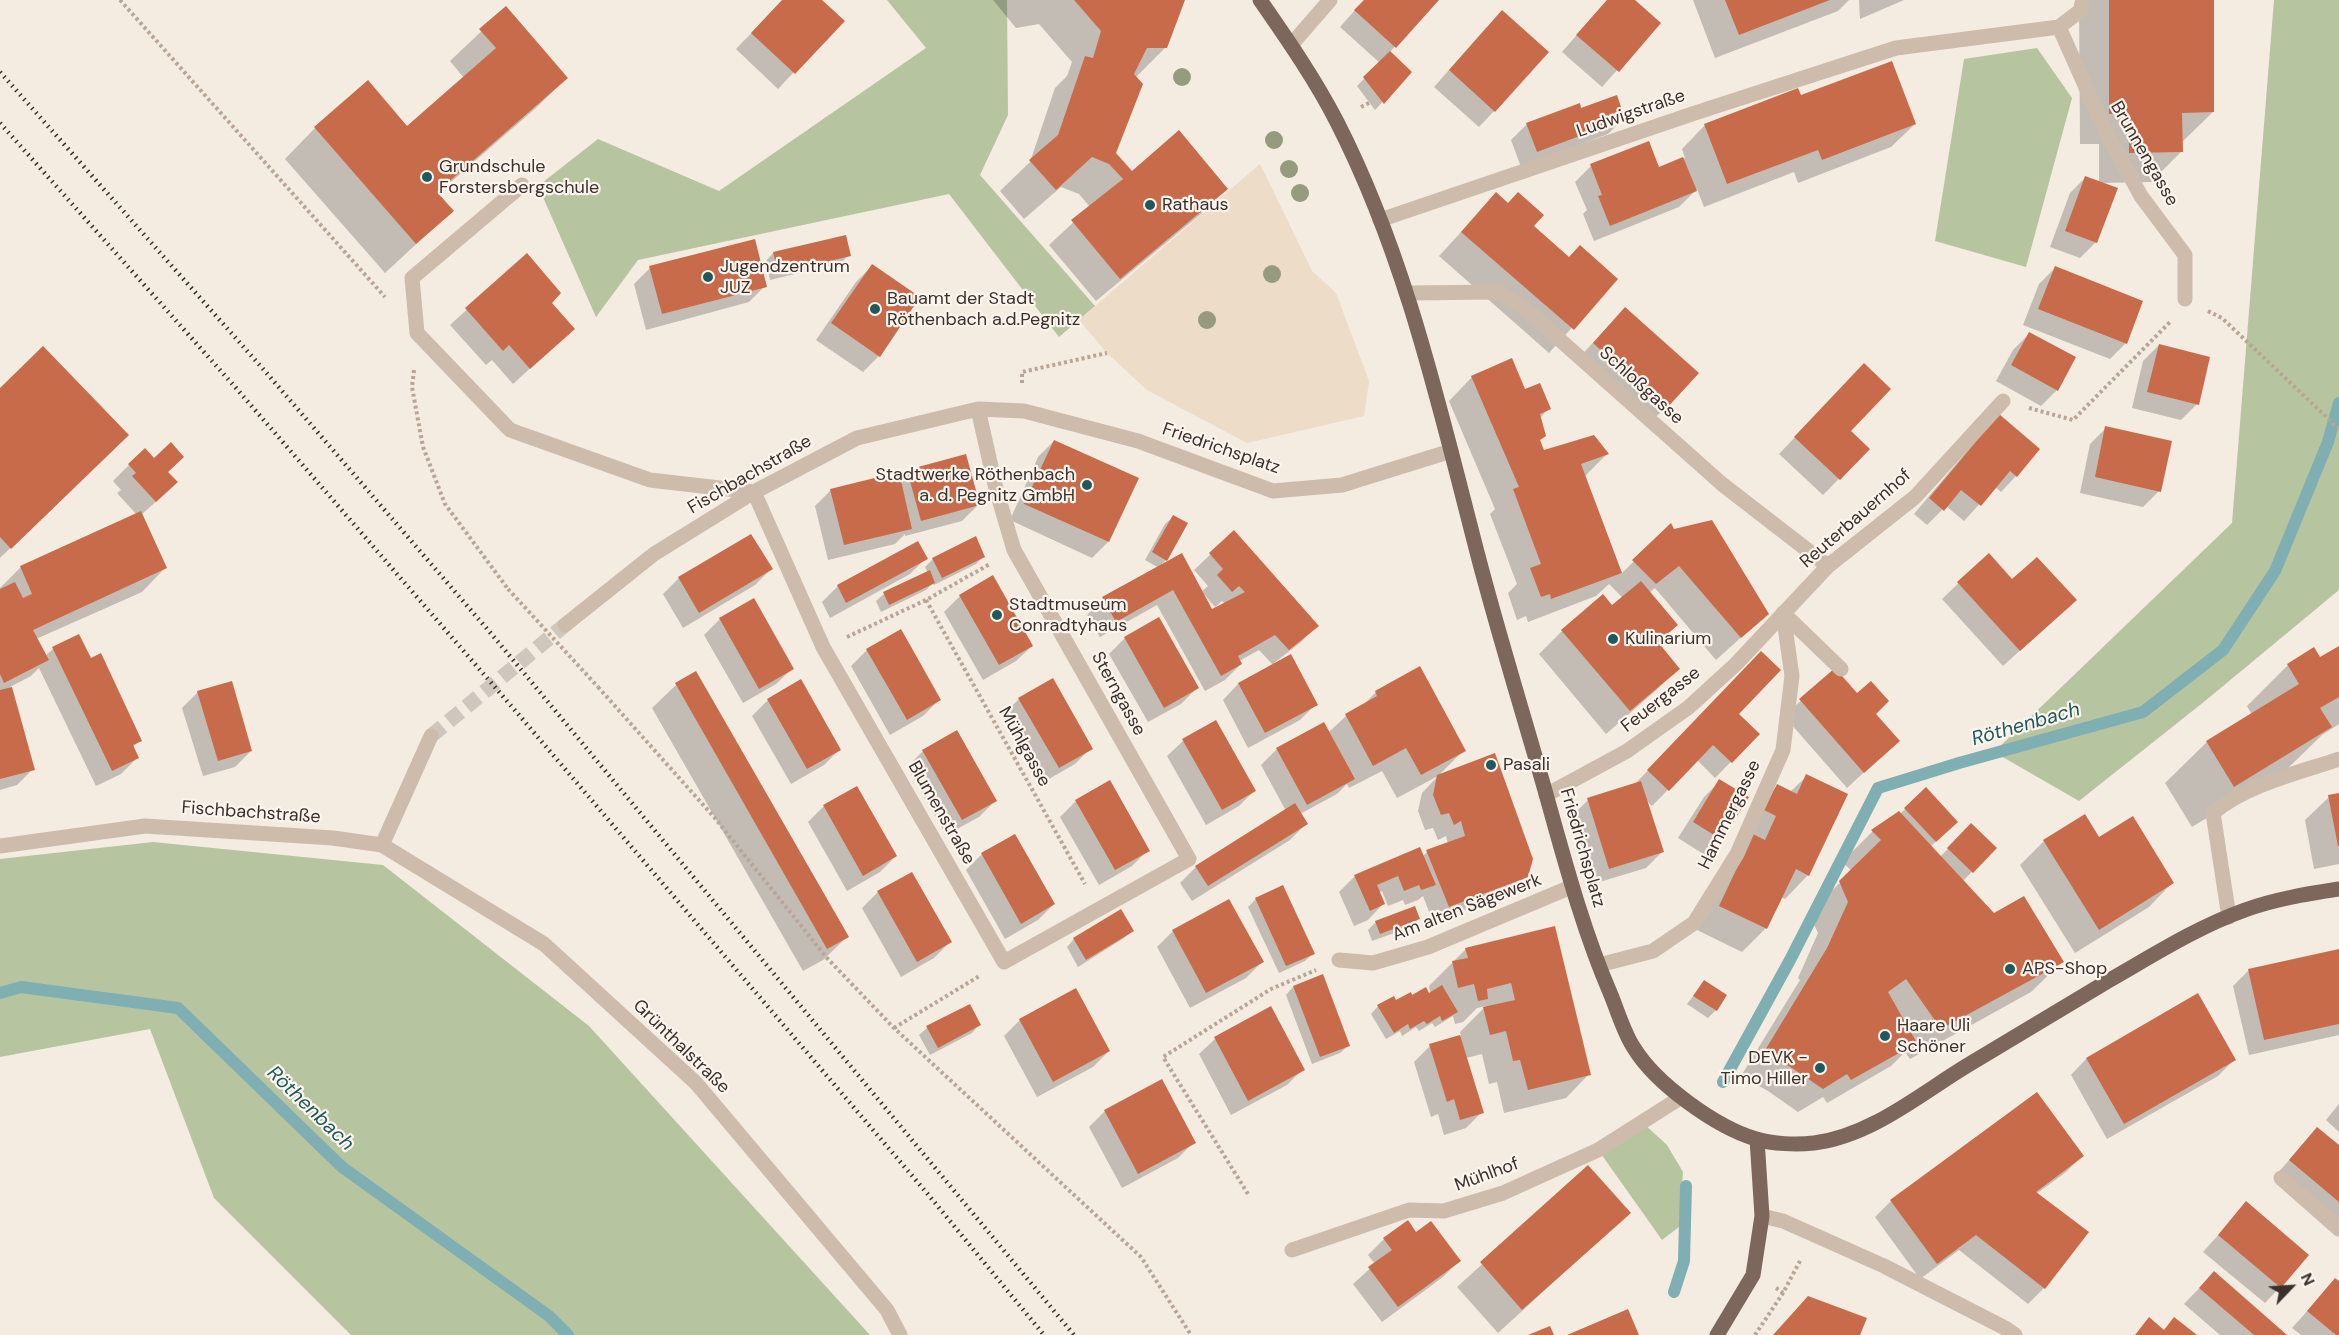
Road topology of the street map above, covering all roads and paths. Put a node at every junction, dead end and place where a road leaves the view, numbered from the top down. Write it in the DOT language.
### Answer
graph roads {
  1 [pos="120,0"];
  2 [pos="1260,0"];
  3 [pos="1330,0"];
  4 [pos="2083,0"];
  5 [pos="2059,27"];
  6 [pos="1291,45"];
  7 [pos="522,185"];
  8 [pos="1380,220"];
  9 [pos="1408,293"];
  10 [pos="2185,299"];
  11 [pos="417,333"];
  12 [pos="1107,353"];
  13 [pos="2002,401"];
  14 [pos="978,409"];
  15 [pos="1024,411"];
  16 [pos="2339,429"];
  17 [pos="1451,450"];
  18 [pos="754,492"];
  19 [pos="1014,550"];
  20 [pos="1828,566"];
  21 [pos="926,600"];
  22 [pos="1783,613"];
  23 [pos="565,625"];
  24 [pos="823,647"];
  25 [pos="1841,669"];
  26 [pos="431,736"];
  27 [pos="2339,759"];
  28 [pos="1546,795"];
  29 [pos="382,845"];
  30 [pos="0,846"];
  31 [pos="1571,887"];
  32 [pos="2339,889"];
  33 [pos="1099,908"];
  34 [pos="2229,917"];
  35 [pos="1339,960"];
  36 [pos="1004,962"];
  37 [pos="1599,965"];
  38 [pos="894,1028"];
  39 [pos="1680,1098"];
  40 [pos="1757,1139"];
  41 [pos="2281,1178"];
  42 [pos="1248,1194"];
  43 [pos="1762,1216"];
  44 [pos="2339,1229"];
  45 [pos="1814,1235"];
  46 [pos="1292,1250"];
  47 [pos="1753,1275"];
  48 [pos="1783,1293"];
  49 [pos="900,1335"];
  50 [pos="1191,1335"];
  51 [pos="1717,1335"];
  52 [pos="1755,1335"];
  53 [pos="2014,1335"];
  1 -- 11 [label="path"];
  2 -- 6 [label="main road, Friedrichsplatz"];
  3 -- 6 [label="street"];
  4 -- 5 [label="street"];
  5 -- 8 [label="street, Ludwigstraße"];
  5 -- 10 [label="street, Brunnengasse"];
  6 -- 8 [label="main road, Friedrichsplatz"];
  7 -- 11 [label="street"];
  8 -- 9 [label="main road, Friedrichsplatz"];
  9 -- 17 [label="main road, Friedrichsplatz"];
  9 -- 20 [label="street, Schloßgasse"];
  10 -- 13 [label="path"];
  10 -- 16 [label="path"];
  11 -- 18 [label="street"];
  11 -- 38 [label="path, bridge"];
  12 -- 15 [label="path"];
  13 -- 20 [label="street, Reuterbauernhof"];
  14 -- 15 [label="street, Friedrichsplatz"];
  14 -- 18 [label="street, Fischbachstraße"];
  14 -- 19 [label="street, Sterngasse"];
  15 -- 17 [label="street, Friedrichsplatz"];
  17 -- 28 [label="main road, Friedrichsplatz"];
  18 -- 23 [label="street, Fischbachstraße"];
  18 -- 24 [label="street, Blumenstraße"];
  19 -- 21 [label="path"];
  19 -- 33 [label="street, Sterngasse"];
  20 -- 22 [label="street, Reuterbauernhof"];
  21 -- 24 [label="path"];
  21 -- 33 [label="path, Mühlgasse"];
  22 -- 25 [label="street"];
  22 -- 28 [label="street, Feuergasse"];
  22 -- 37 [label="street, Hammergasse"];
  24 -- 36 [label="street, Blumenstraße"];
  26 -- 29 [label="street"];
  27 -- 34 [label="street"];
  28 -- 31 [label="main road, Friedrichsplatz"];
  29 -- 30 [label="street, Fischbachstraße"];
  29 -- 49 [label="street, Grünthalstraße"];
  31 -- 35 [label="street, Am alten Sägewerk"];
  31 -- 37 [label="main road, Friedrichsplatz"];
  32 -- 34 [label="main road, Friedrichsplatz"];
  33 -- 36 [label="street"];
  34 -- 40 [label="main road, Friedrichsplatz"];
  35 -- 42 [label="path"];
  36 -- 38 [label="path"];
  37 -- 39 [label="main road, Friedrichsplatz"];
  38 -- 50 [label="path"];
  39 -- 40 [label="main road, Friedrichsplatz"];
  39 -- 46 [label="street, Mühlhof"];
  40 -- 43 [label="main road"];
  41 -- 44 [label="street"];
  43 -- 45 [label="street"];
  43 -- 47 [label="main road"];
  45 -- 48 [label="path"];
  45 -- 53 [label="street"];
  47 -- 48 [label="path"];
  47 -- 51 [label="main road"];
  48 -- 52 [label="path"];
}
